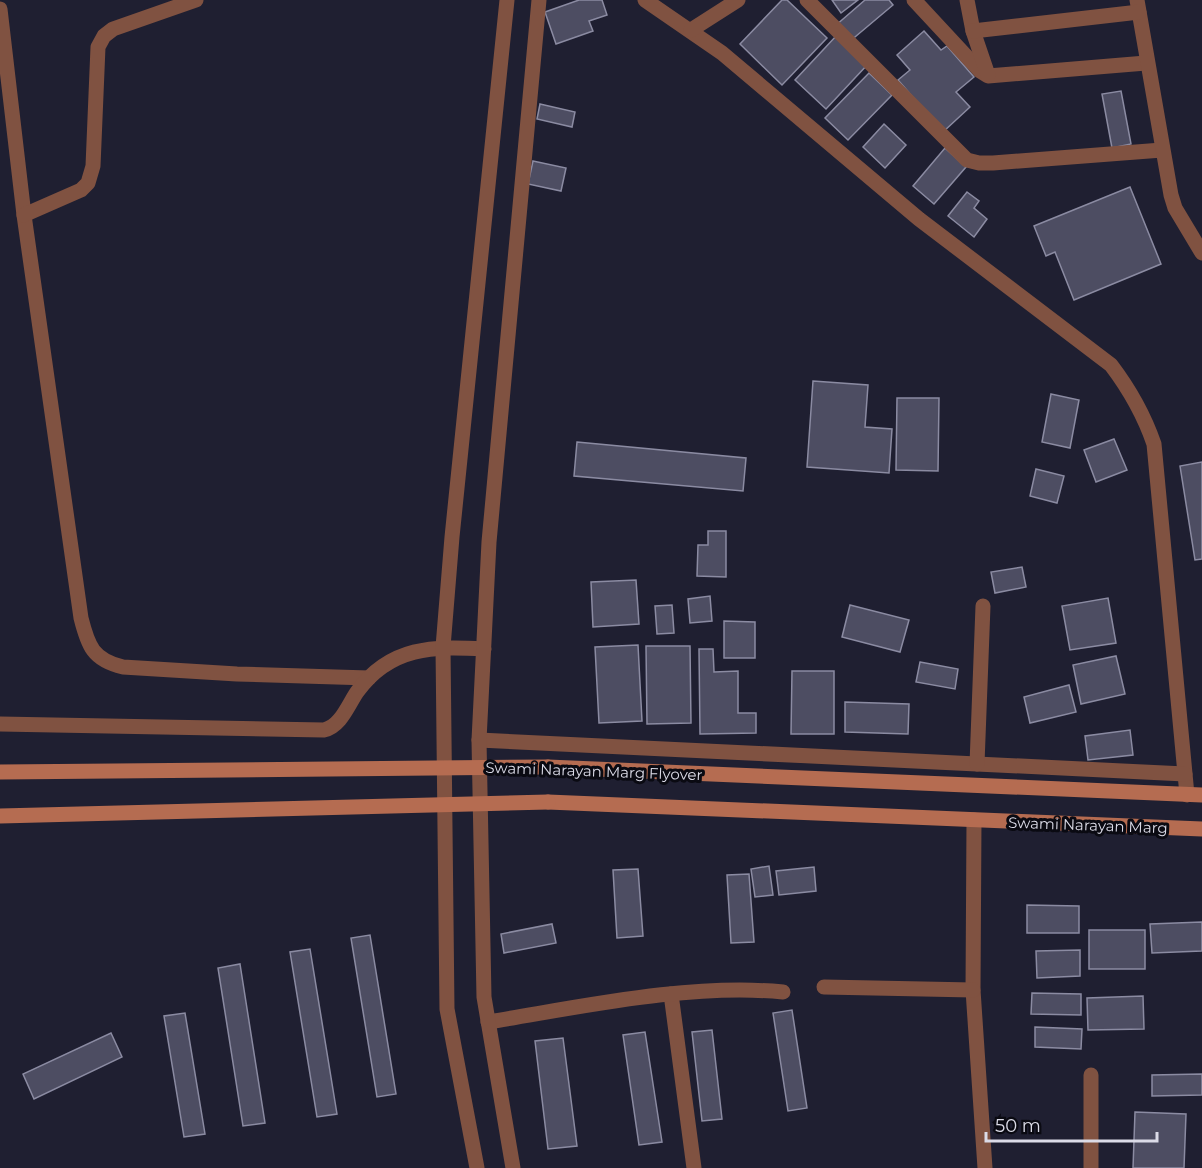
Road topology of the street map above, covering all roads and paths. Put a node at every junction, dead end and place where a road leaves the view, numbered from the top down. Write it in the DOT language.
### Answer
graph roads {
  1 [pos="196,0"];
  2 [pos="507,0"];
  3 [pos="538,0"];
  4 [pos="645,0"];
  5 [pos="738,0"];
  6 [pos="807,0"];
  7 [pos="914,0"];
  8 [pos="967,0"];
  9 [pos="1138,6"];
  10 [pos="0,9"];
  11 [pos="691,30"];
  12 [pos="973,31"];
  13 [pos="1146,63"];
  14 [pos="988,76"];
  15 [pos="1162,150"];
  16 [pos="24,215"];
  17 [pos="1202,253"];
  18 [pos="983,606"];
  19 [pos="443,647"];
  20 [pos="484,649"];
  21 [pos="369,678"];
  22 [pos="0,724"];
  23 [pos="479,740"];
  24 [pos="977,764"];
  25 [pos="0,771"];
  26 [pos="1185,774"];
  27 [pos="1194,795"];
  28 [pos="0,816"];
  29 [pos="974,820"];
  30 [pos="1202,829"];
  31 [pos="824,987"];
  32 [pos="973,990"];
  33 [pos="783,992"];
  34 [pos="671,994"];
  35 [pos="488,1022"];
  36 [pos="1091,1075"];
  37 [pos="477,1168"];
  38 [pos="513,1168"];
  39 [pos="694,1168"];
  40 [pos="985,1168"];
  41 [pos="1091,1168"];
  1 -- 16 [label="street"];
  2 -- 19 [label="street"];
  3 -- 20 [label="street"];
  4 -- 11 [label="street"];
  5 -- 11 [label="street"];
  6 -- 15 [label="street"];
  7 -- 14 [label="street"];
  8 -- 12 [label="street"];
  9 -- 12 [label="street"];
  9 -- 13 [label="street"];
  10 -- 16 [label="street"];
  11 -- 26 [label="street"];
  12 -- 14 [label="street"];
  13 -- 14 [label="street"];
  13 -- 15 [label="street"];
  15 -- 17 [label="street"];
  16 -- 21 [label="street"];
  18 -- 24 [label="street"];
  19 -- 20 [label="street"];
  19 -- 21 [label="street"];
  19 -- 37 [label="street"];
  20 -- 23 [label="street"];
  21 -- 22 [label="street"];
  23 -- 24 [label="street"];
  23 -- 35 [label="street"];
  24 -- 26 [label="street"];
  25 -- 27 [label="main road, Swami Narayan Marg Flyover, bridge"];
  26 -- 27 [label="street"];
  28 -- 29 [label="main road, bridge"];
  29 -- 30 [label="main road, Swami Narayan Marg"];
  29 -- 32 [label="street"];
  31 -- 32 [label="street"];
  32 -- 40 [label="street"];
  33 -- 34 [label="street"];
  34 -- 35 [label="street"];
  34 -- 39 [label="street"];
  35 -- 38 [label="street"];
  36 -- 41 [label="street"];
}
